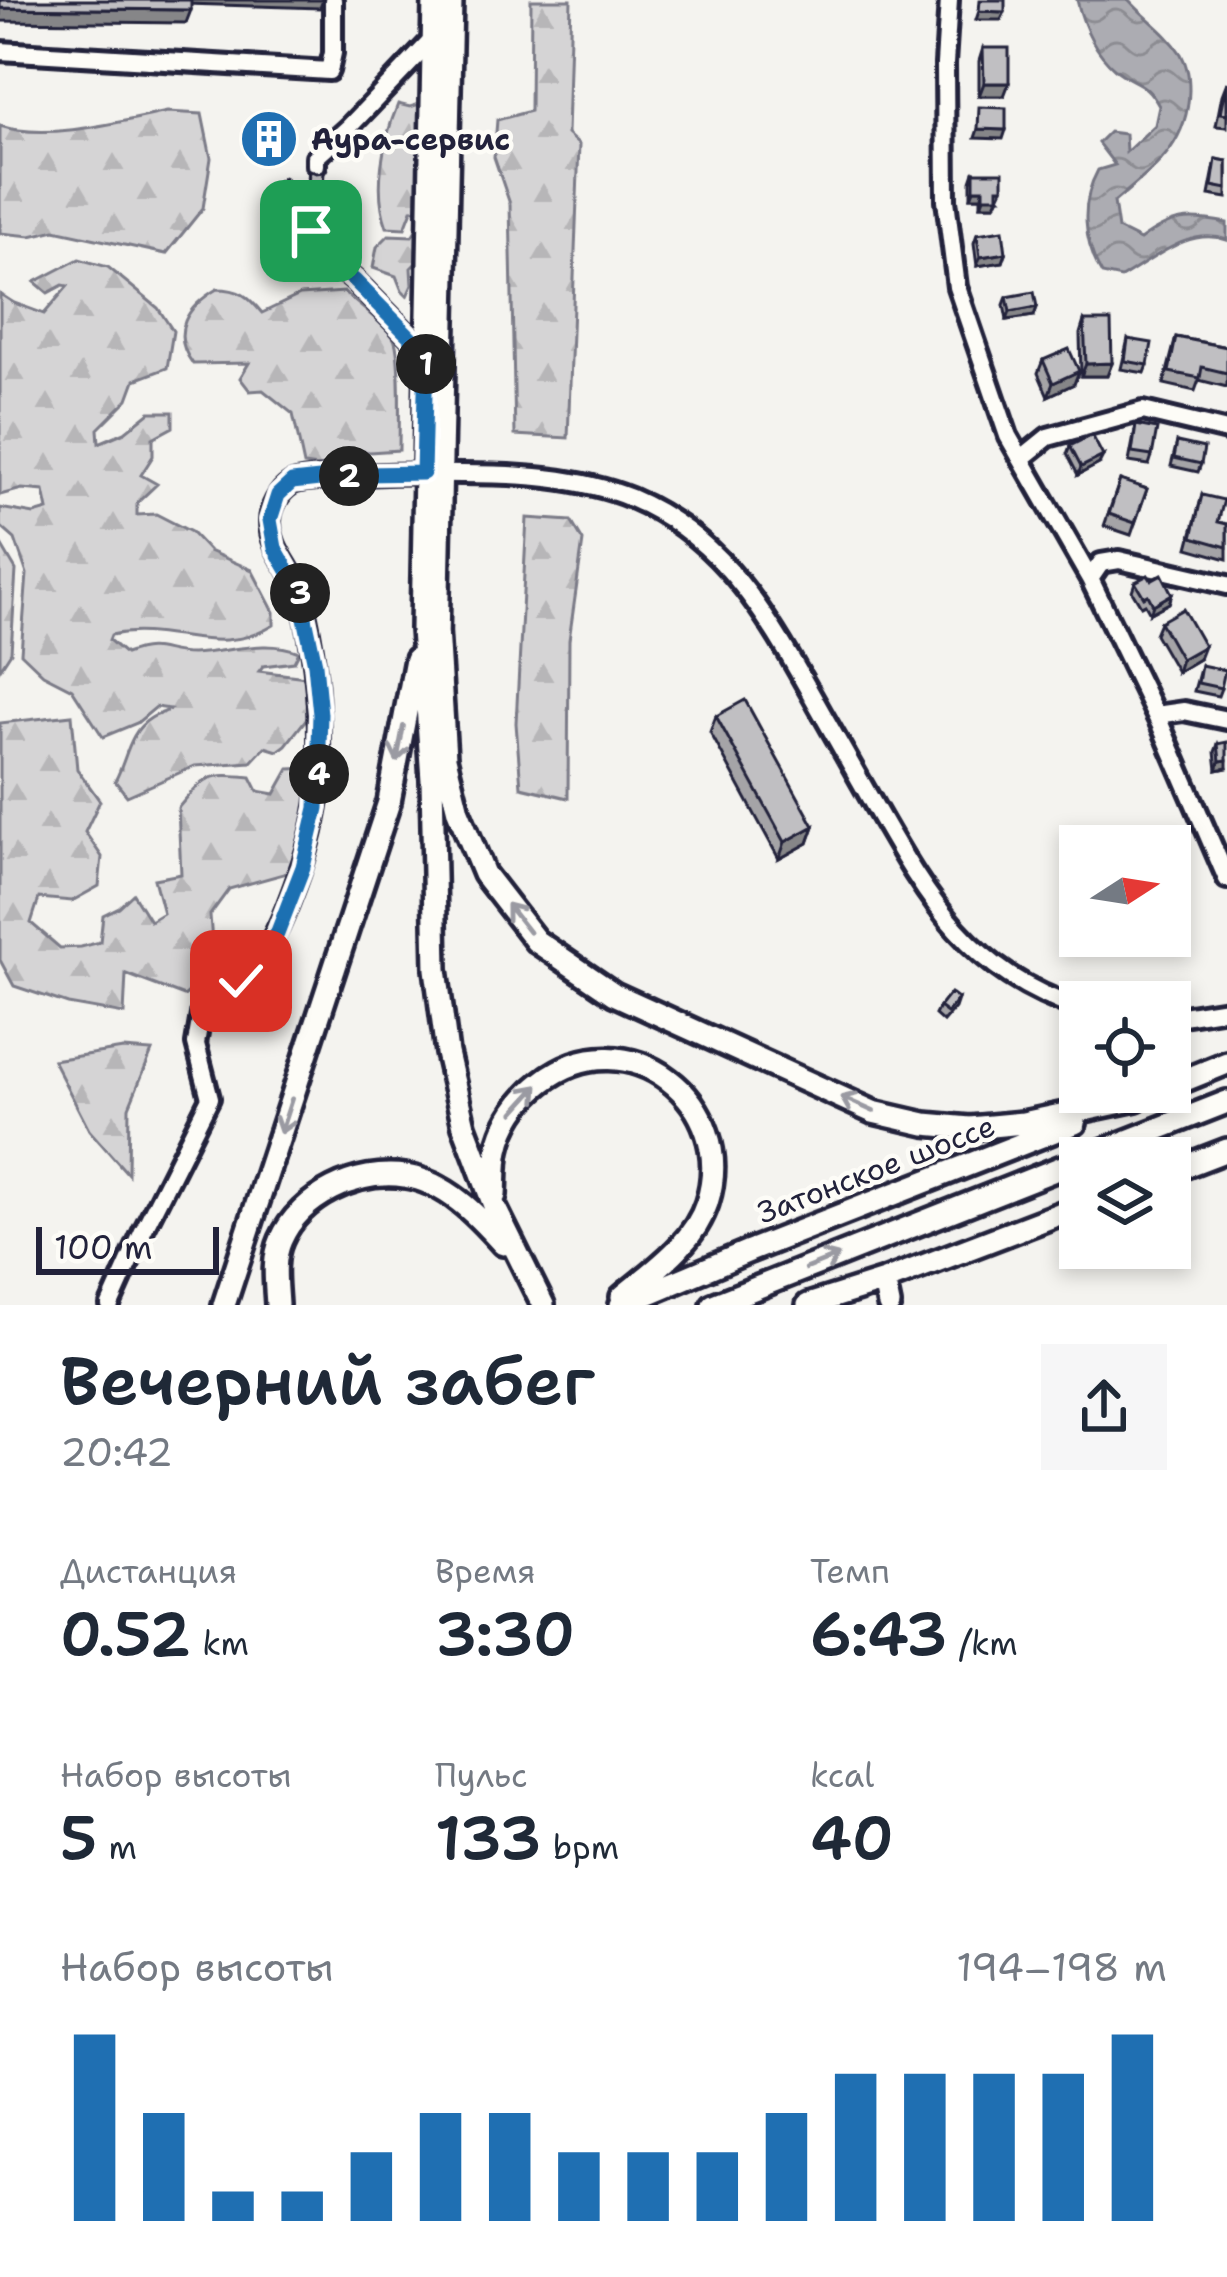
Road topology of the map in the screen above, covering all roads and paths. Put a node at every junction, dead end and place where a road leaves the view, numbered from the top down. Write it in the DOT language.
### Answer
graph roads {
  1 [pos="334,0"];
  2 [pos="434,0"];
  3 [pos="451,0"];
  4 [pos="949,0"];
  5 [pos="433,38"];
  6 [pos="0,51"];
  7 [pos="316,166"];
  8 [pos="311,231"];
  9 [pos="426,353"];
  10 [pos="1227,431"];
  11 [pos="1022,458"];
  12 [pos="431,473"];
  13 [pos="1090,579"];
  14 [pos="1227,585"];
  15 [pos="429,629"];
  16 [pos="1156,716"];
  17 [pos="1227,720"];
  18 [pos="1227,879"];
  19 [pos="1059,1000"];
  20 [pos="1227,1010"];
  21 [pos="1191,1015"];
  22 [pos="1227,1063"];
  23 [pos="1191,1078"];
  24 [pos="1227,1102"];
  25 [pos="1066,1113"];
  26 [pos="1098,1113"];
  27 [pos="1138,1137"];
  28 [pos="1227,1150"];
  29 [pos="1191,1164"];
  30 [pos="1059,1168"];
  31 [pos="495,1208"];
  32 [pos="1059,1214"];
  33 [pos="522,1265"];
  34 [pos="884,1281"];
  35 [pos="110,1305"];
  36 [pos="224,1305"];
  37 [pos="278,1305"];
  38 [pos="543,1305"];
  39 [pos="617,1305"];
  40 [pos="713,1305"];
  41 [pos="808,1305"];
  42 [pos="889,1305"];
  1 -- 6 [label="street"];
  2 -- 5 [label="main road"];
  3 -- 12 [label="main road"];
  4 -- 11 [label="street"];
  5 -- 7 [label="street"];
  5 -- 9 [label="main road"];
  8 -- 9 [label="street"];
  9 -- 12 [label="main road"];
  10 -- 11 [label="street"];
  11 -- 13 [label="street"];
  12 -- 15 [label="main road"];
  12 -- 19 [label="street"];
  12 -- 35 [label="street"];
  13 -- 14 [label="street"];
  13 -- 16 [label="street"];
  25 -- 15 [label="main road, one-way"];
  15 -- 31 [label="main road"];
  15 -- 36 [label="main road, one-way"];
  16 -- 17 [label="street"];
  16 -- 18 [label="street"];
  20 -- 21 [label="street"];
  22 -- 23 [label="main road"];
  24 -- 27 [label="main road"];
  26 -- 39 [label="main road, Затонское шоссе"];
  28 -- 29 [label="main road"];
  40 -- 30 [label="main road, one-way"];
  31 -- 33 [label="main road"];
  31 -- 39 [label="main road, one-way"];
  32 -- 34 [label="main road"];
  33 -- 37 [label="main road"];
  33 -- 38 [label="main road"];
  34 -- 41 [label="main road"];
  34 -- 42 [label="main road"];
}
